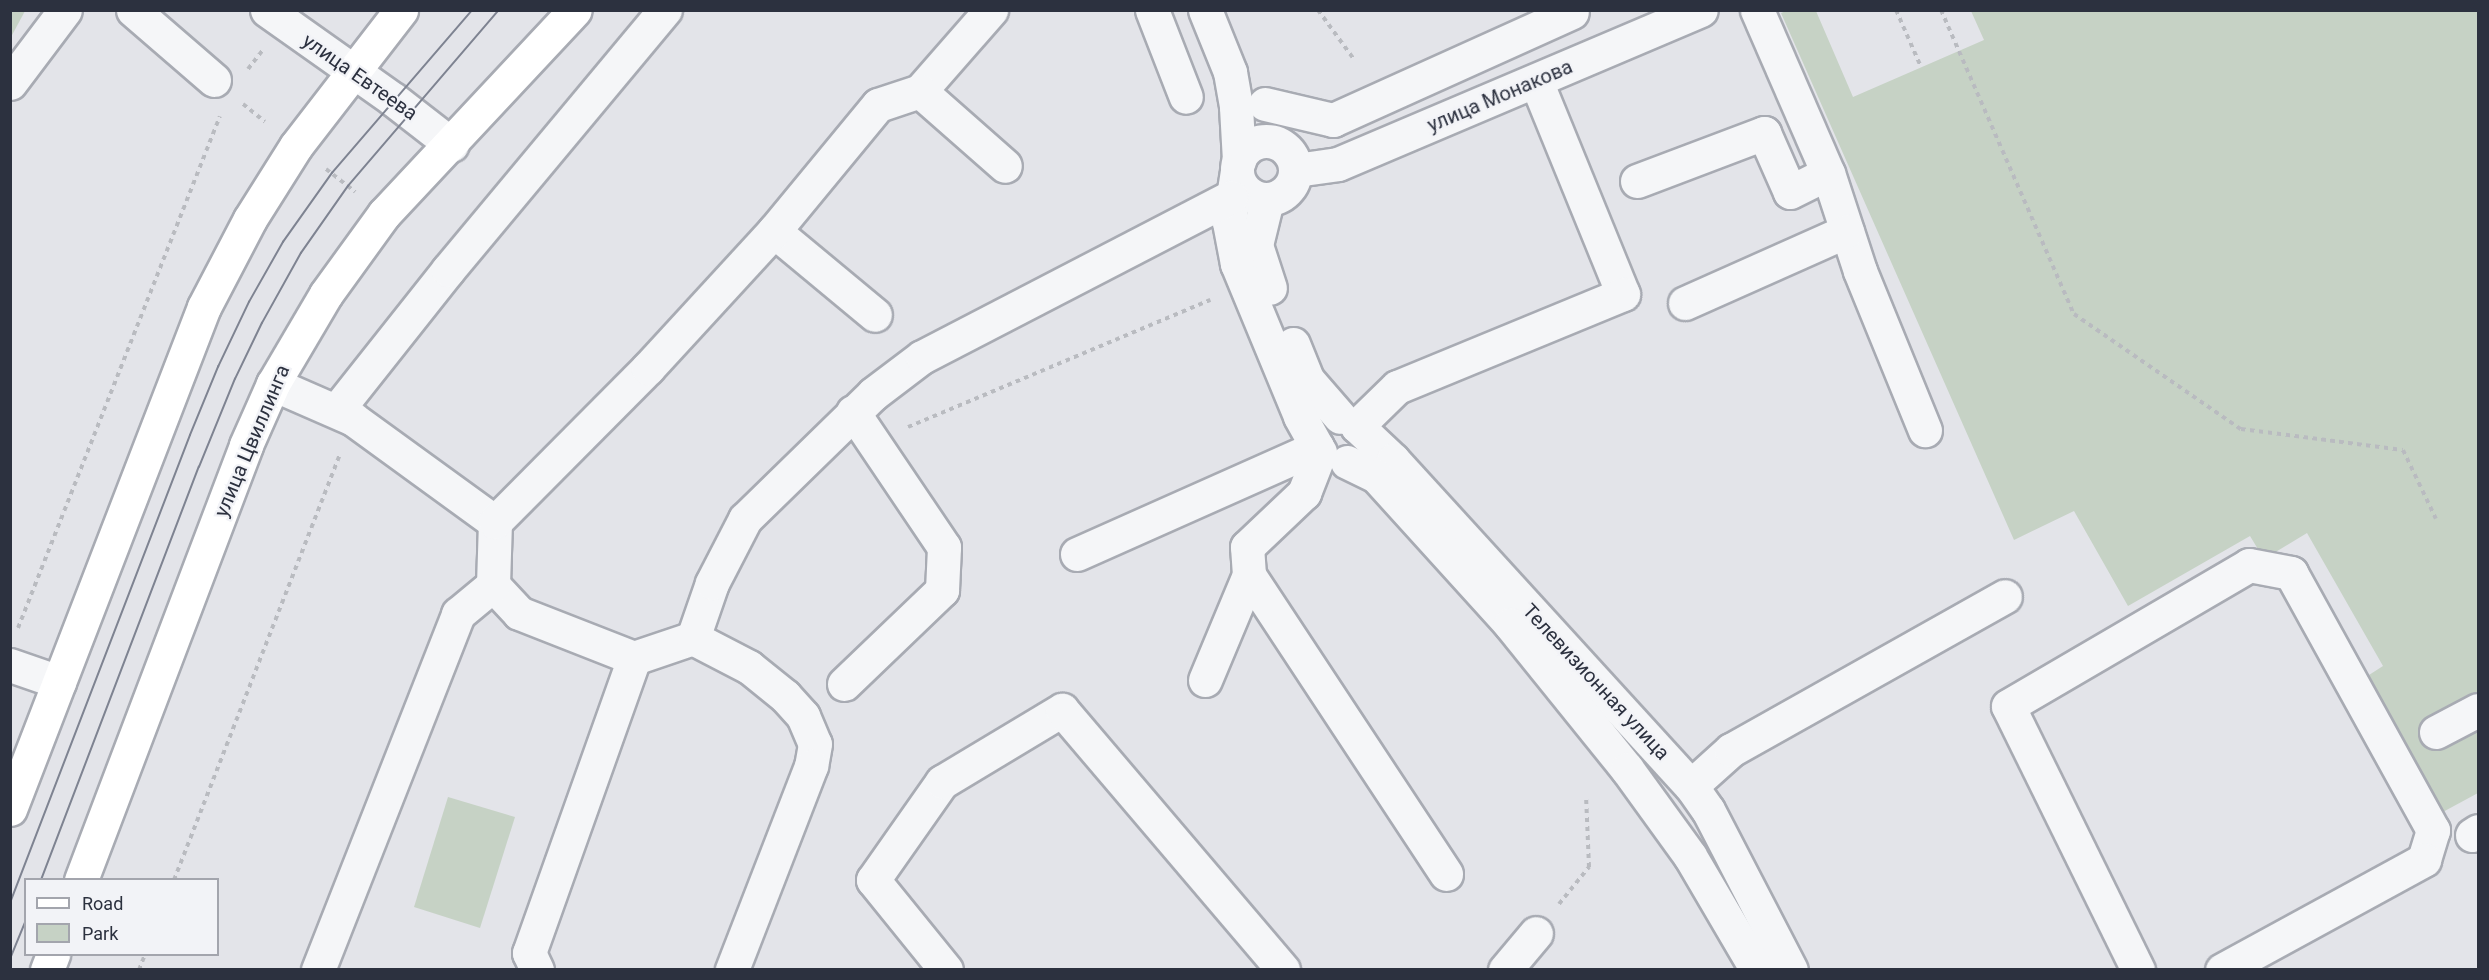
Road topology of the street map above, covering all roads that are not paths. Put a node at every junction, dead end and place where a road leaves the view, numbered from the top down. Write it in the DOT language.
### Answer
graph roads {
  1 [pos="65,10"];
  2 [pos="133,10"];
  3 [pos="401,10"];
  4 [pos="575,10"];
  5 [pos="665,10"];
  6 [pos="991,10"];
  7 [pos="1152,10"];
  8 [pos="1205,10"];
  9 [pos="1228,10"];
  10 [pos="1701,10"];
  11 [pos="1757,10"];
  12 [pos="1572,11"];
  13 [pos="275,17"];
  14 [pos="1597,55"];
  15 [pos="353,70"];
  16 [pos="1536,81"];
  17 [pos="10,83"];
  18 [pos="232,86"];
  19 [pos="920,91"];
  20 [pos="1186,97"];
  21 [pos="1265,104"];
  22 [pos="452,145"];
  23 [pos="1289,158"];
  24 [pos="1005,165"];
  25 [pos="1828,173"];
  26 [pos="1236,176"];
  27 [pos="1637,181"];
  28 [pos="1267,200"];
  29 [pos="774,231"];
  30 [pos="1847,231"];
  31 [pos="1684,303"];
  32 [pos="875,315"];
  33 [pos="273,384"];
  34 [pos="337,410"];
  35 [pos="853,412"];
  36 [pos="1348,422"];
  37 [pos="1925,430"];
  38 [pos="1328,454"];
  39 [pos="495,522"];
  40 [pos="1077,554"];
  41 [pos="1250,575"];
  42 [pos="493,585"];
  43 [pos="2005,596"];
  44 [pos="693,638"];
  45 [pos="13,651"];
  46 [pos="634,658"];
  47 [pos="1204,680"];
  48 [pos="59,682"];
  49 [pos="844,684"];
  50 [pos="2478,711"];
  51 [pos="2436,732"];
  52 [pos="1691,786"];
  53 [pos="10,809"];
  54 [pos="1446,874"];
  55 [pos="81,878"];
  56 [pos="1536,933"];
  57 [pos="318,969"];
  58 [pos="537,969"];
  59 [pos="732,969"];
  60 [pos="946,969"];
  61 [pos="1283,969"];
  62 [pos="1505,969"];
  63 [pos="1757,969"];
  64 [pos="1791,969"];
  65 [pos="2139,969"];
  66 [pos="2222,969"];
  1 -- 17 [label="street"];
  2 -- 18 [label="street"];
  3 -- 15 [label="main road"];
  4 -- 22 [label="main road, улица Цвиллинга"];
  5 -- 34 [label="street"];
  6 -- 19 [label="street"];
  7 -- 20 [label="street"];
  8 -- 26 [label="street"];
  9 -- 21 [label="street"];
  10 -- 14 [label="street, улица Монакова"];
  11 -- 25 [label="street"];
  12 -- 14 [label="street"];
  12 -- 21 [label="street"];
  13 -- 15 [label="street, улица Евтеева"];
  14 -- 16 [label="street, улица Монакова"];
  15 -- 22 [label="street, улица Евтеева"];
  15 -- 48 [label="main road"];
  16 -- 23 [label="street, улица Монакова"];
  16 -- 36 [label="street"];
  19 -- 24 [label="street"];
  19 -- 29 [label="street"];
  21 -- 23 [label="street"];
  22 -- 33 [label="main road, улица Цвиллинга"];
  23 -- 26 [label="street"];
  23 -- 28 [label="street"];
  25 -- 27 [label="street"];
  25 -- 30 [label="street"];
  26 -- 28 [label="street"];
  26 -- 35 [label="street"];
  26 -- 38 [label="street"];
  28 -- 36 [label="street, Телевизионная улица"];
  29 -- 32 [label="street"];
  29 -- 39 [label="street"];
  30 -- 31 [label="street"];
  30 -- 37 [label="street"];
  33 -- 34 [label="street"];
  33 -- 55 [label="main road, улица Цвиллинга"];
  34 -- 39 [label="street"];
  35 -- 44 [label="street"];
  35 -- 49 [label="street"];
  36 -- 38 [label="street"];
  36 -- 52 [label="street, Телевизионная улица"];
  38 -- 40 [label="street"];
  38 -- 41 [label="street"];
  38 -- 63 [label="street, Телевизионная улица"];
  39 -- 42 [label="street"];
  41 -- 47 [label="street"];
  41 -- 54 [label="street"];
  42 -- 46 [label="street"];
  42 -- 57 [label="street"];
  43 -- 52 [label="street"];
  44 -- 46 [label="street"];
  44 -- 59 [label="street"];
  45 -- 48 [label="street"];
  46 -- 58 [label="street"];
  48 -- 53 [label="main road"];
  50 -- 51 [label="street"];
  52 -- 64 [label="street, Телевизионная улица"];
  56 -- 62 [label="street"];
  60 -- 61 [label="street"];
  65 -- 66 [label="street"];
}
